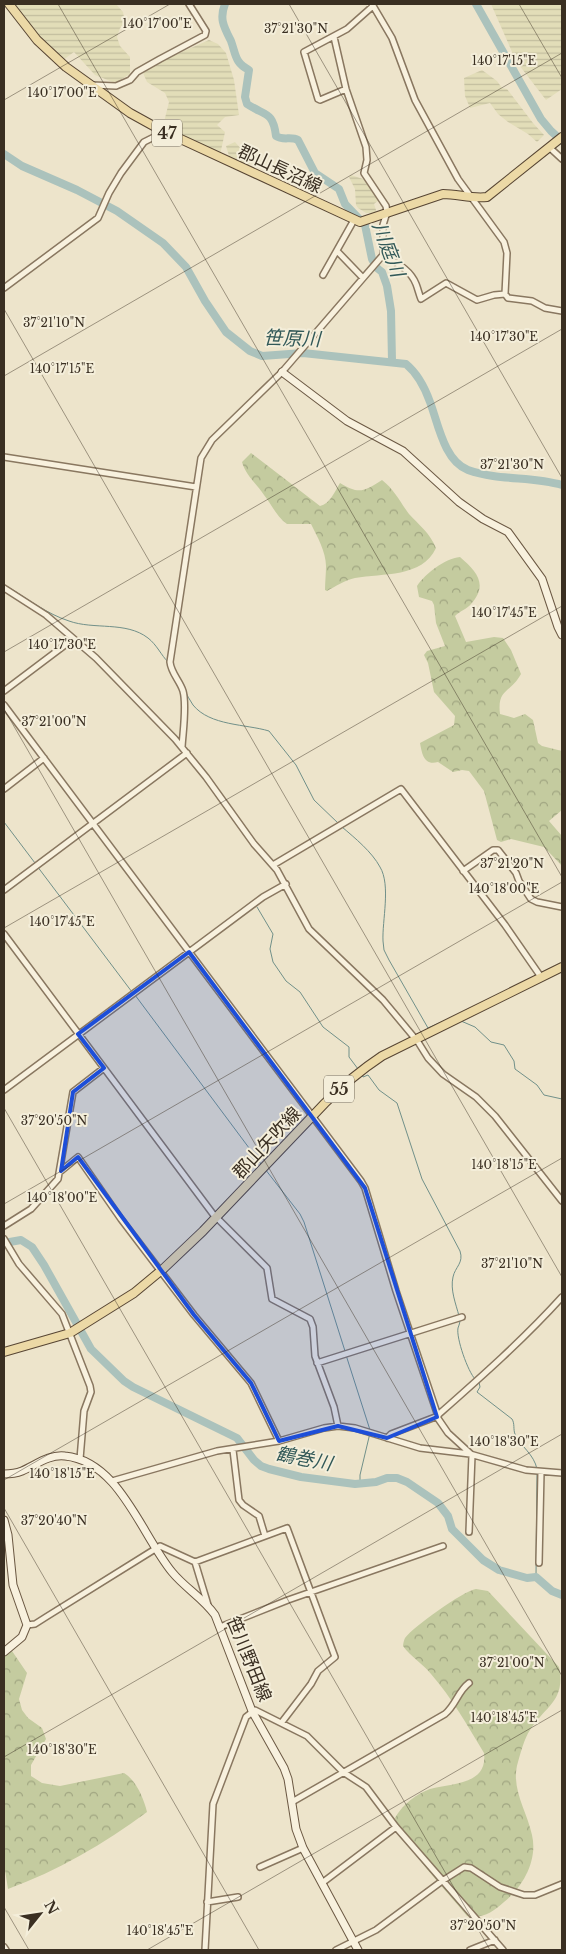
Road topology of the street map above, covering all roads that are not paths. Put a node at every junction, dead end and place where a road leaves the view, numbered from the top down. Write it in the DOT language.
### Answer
graph roads {
  1 [pos="9,4"];
  2 [pos="188,4"];
  3 [pos="372,5"];
  4 [pos="334,37"];
  5 [pos="91,84"];
  6 [pos="346,89"];
  7 [pos="159,129"];
  8 [pos="562,137"];
  9 [pos="552,144"];
  10 [pos="562,147"];
  11 [pos="562,159"];
  12 [pos="471,197"];
  13 [pos="386,215"];
  14 [pos="355,220"];
  15 [pos="337,251"];
  16 [pos="381,257"];
  17 [pos="322,275"];
  18 [pos="363,278"];
  19 [pos="4,288"];
  20 [pos="505,294"];
  21 [pos="562,311"];
  22 [pos="282,372"];
  23 [pos="4,457"];
  24 [pos="196,487"];
  25 [pos="4,588"];
  26 [pos="562,635"];
  27 [pos="73,639"];
  28 [pos="4,691"];
  29 [pos="4,705"];
  30 [pos="182,747"];
  31 [pos="187,753"];
  32 [pos="44,758"];
  33 [pos="4,789"];
  34 [pos="93,824"];
  35 [pos="273,865"];
  36 [pos="463,871"];
  37 [pos="286,884"];
  38 [pos="4,890"];
  39 [pos="562,907"];
  40 [pos="4,934"];
  41 [pos="188,952"];
  42 [pos="562,967"];
  43 [pos="541,977"];
  44 [pos="78,1034"];
  45 [pos="416,1040"];
  46 [pos="104,1068"];
  47 [pos="4,1090"];
  48 [pos="312,1117"];
  49 [pos="61,1171"];
  50 [pos="562,1201"];
  51 [pos="216,1217"];
  52 [pos="4,1226"];
  53 [pos="4,1239"];
  54 [pos="160,1271"];
  55 [pos="562,1297"];
  56 [pos="462,1316"];
  57 [pos="73,1331"];
  58 [pos="410,1333"];
  59 [pos="4,1352"];
  60 [pos="317,1363"];
  61 [pos="437,1416"];
  62 [pos="338,1426"];
  63 [pos="387,1438"];
  64 [pos="279,1441"];
  65 [pos="233,1450"];
  66 [pos="470,1454"];
  67 [pos="80,1458"];
  68 [pos="541,1472"];
  69 [pos="562,1473"];
  70 [pos="4,1474"];
  71 [pos="112,1481"];
  72 [pos="4,1520"];
  73 [pos="469,1532"];
  74 [pos="265,1536"];
  75 [pos="442,1546"];
  76 [pos="156,1548"];
  77 [pos="195,1562"];
  78 [pos="538,1563"];
  79 [pos="312,1593"];
  80 [pos="208,1605"];
  81 [pos="27,1625"];
  82 [pos="220,1627"];
  83 [pos="4,1652"];
  84 [pos="469,1683"];
  85 [pos="252,1710"];
  86 [pos="282,1722"];
  87 [pos="343,1772"];
  88 [pos="292,1802"];
  89 [pos="396,1827"];
  90 [pos="303,1848"];
  91 [pos="260,1868"];
  92 [pos="442,1880"];
  93 [pos="322,1883"];
  94 [pos="562,1884"];
  95 [pos="238,1897"];
  96 [pos="207,1902"];
  97 [pos="495,1940"];
  98 [pos="353,1942"];
  99 [pos="4,1947"];
  100 [pos="6,1950"];
  101 [pos="205,1950"];
  102 [pos="336,1950"];
  103 [pos="358,1950"];
  104 [pos="470,1950"];
  105 [pos="503,1950"];
  1 -- 5 [label="main road, 郡山長沼線 / 47"];
  2 -- 5 [label="street"];
  3 -- 4 [label="street"];
  3 -- 12 [label="street"];
  4 -- 6 [label="street"];
  4 -- 6 [label="street"];
  5 -- 7 [label="main road, 郡山長沼線 / 47"];
  6 -- 13 [label="street"];
  7 -- 14 [label="main road, 郡山長沼線 / 47"];
  7 -- 19 [label="street"];
  8 -- 9 [label="main road, 郡山長沼線 / 47"];
  9 -- 10 [label="street"];
  9 -- 11 [label="street"];
  9 -- 12 [label="main road, 郡山長沼線 / 47"];
  12 -- 13 [label="main road, 郡山長沼線 / 47"];
  12 -- 20 [label="street"];
  13 -- 14 [label="main road, 郡山長沼線 / 47"];
  13 -- 16 [label="street"];
  14 -- 15 [label="street"];
  15 -- 17 [label="street"];
  15 -- 18 [label="street"];
  16 -- 18 [label="street"];
  16 -- 20 [label="street"];
  18 -- 22 [label="street"];
  20 -- 21 [label="street"];
  22 -- 24 [label="street"];
  22 -- 26 [label="street"];
  23 -- 24 [label="street"];
  24 -- 30 [label="street"];
  25 -- 27 [label="street"];
  27 -- 28 [label="street"];
  27 -- 30 [label="street"];
  29 -- 32 [label="street"];
  30 -- 31 [label="street"];
  31 -- 34 [label="street"];
  31 -- 35 [label="street"];
  32 -- 33 [label="street"];
  32 -- 34 [label="street"];
  34 -- 38 [label="street"];
  34 -- 41 [label="street"];
  35 -- 36 [label="street"];
  35 -- 37 [label="street"];
  36 -- 39 [label="street"];
  36 -- 43 [label="street"];
  37 -- 41 [label="street"];
  37 -- 45 [label="street"];
  40 -- 44 [label="street"];
  41 -- 44 [label="street"];
  41 -- 48 [label="street"];
  42 -- 43 [label="main road, 郡山矢吹線 / 55"];
  43 -- 45 [label="main road, 郡山矢吹線 / 55"];
  44 -- 46 [label="street"];
  44 -- 47 [label="street"];
  45 -- 48 [label="main road, 郡山矢吹線 / 55"];
  45 -- 50 [label="street"];
  46 -- 49 [label="street"];
  46 -- 51 [label="street"];
  48 -- 51 [label="main road, 郡山矢吹線 / 55"];
  48 -- 58 [label="street"];
  49 -- 52 [label="street"];
  49 -- 54 [label="street"];
  51 -- 54 [label="main road, 郡山矢吹線 / 55"];
  51 -- 60 [label="street"];
  53 -- 57 [label="street"];
  54 -- 57 [label="main road, 郡山矢吹線 / 55"];
  54 -- 64 [label="street"];
  55 -- 61 [label="street"];
  56 -- 58 [label="street"];
  57 -- 59 [label="main road, 郡山矢吹線 / 55"];
  57 -- 67 [label="street"];
  58 -- 60 [label="street"];
  58 -- 61 [label="street"];
  60 -- 62 [label="street"];
  61 -- 63 [label="street"];
  61 -- 66 [label="street"];
  62 -- 63 [label="street"];
  62 -- 64 [label="street"];
  63 -- 66 [label="street"];
  64 -- 65 [label="street"];
  65 -- 71 [label="street"];
  65 -- 74 [label="street"];
  66 -- 68 [label="street"];
  66 -- 73 [label="street"];
  67 -- 70 [label="street, 笹川野田線"];
  67 -- 71 [label="street, 笹川野田線"];
  68 -- 69 [label="street"];
  68 -- 78 [label="street"];
  71 -- 76 [label="street, 笹川野田線"];
  72 -- 81 [label="street"];
  74 -- 77 [label="street"];
  74 -- 79 [label="street"];
  75 -- 79 [label="street"];
  76 -- 77 [label="street"];
  76 -- 80 [label="street, 笹川野田線"];
  76 -- 81 [label="street"];
  77 -- 80 [label="street"];
  79 -- 82 [label="street"];
  79 -- 86 [label="street"];
  80 -- 82 [label="street, 笹川野田線"];
  81 -- 83 [label="street"];
  82 -- 85 [label="street, 笹川野田線"];
  84 -- 87 [label="street"];
  85 -- 86 [label="street"];
  85 -- 88 [label="street, 笹川野田線"];
  85 -- 96 [label="street"];
  86 -- 87 [label="street"];
  87 -- 88 [label="street"];
  87 -- 89 [label="street"];
  88 -- 90 [label="street, 笹川野田線"];
  89 -- 92 [label="street"];
  89 -- 93 [label="street"];
  90 -- 91 [label="street"];
  90 -- 93 [label="street, 笹川野田線"];
  92 -- 94 [label="street"];
  92 -- 97 [label="street"];
  92 -- 98 [label="street"];
  93 -- 98 [label="street, 笹川野田線"];
  95 -- 96 [label="street"];
  96 -- 101 [label="street"];
  97 -- 104 [label="street"];
  97 -- 105 [label="street"];
  98 -- 102 [label="street"];
  98 -- 103 [label="street, 笹川野田線"];
  99 -- 100 [label="street"];
}
